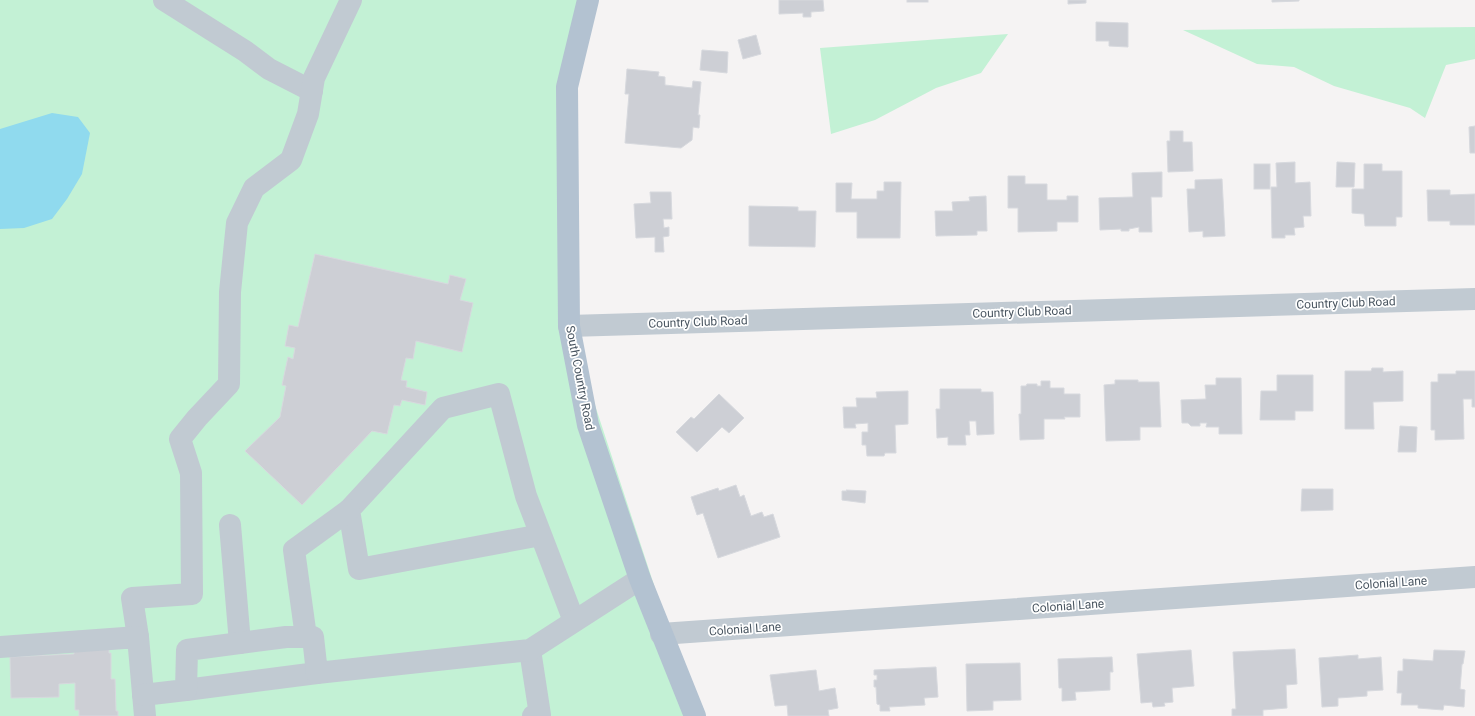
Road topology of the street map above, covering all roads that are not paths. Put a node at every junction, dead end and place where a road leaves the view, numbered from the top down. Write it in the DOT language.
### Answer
graph roads {
  1 [pos="164,0"];
  2 [pos="350,0"];
  3 [pos="588,0"];
  4 [pos="312,91"];
  5 [pos="1475,299"];
  6 [pos="569,326"];
  7 [pos="348,510"];
  8 [pos="230,525"];
  9 [pos="541,535"];
  10 [pos="1475,577"];
  11 [pos="640,579"];
  12 [pos="574,621"];
  13 [pos="661,634"];
  14 [pos="138,637"];
  15 [pos="306,637"];
  16 [pos="240,643"];
  17 [pos="0,647"];
  18 [pos="530,650"];
  19 [pos="317,673"];
  20 [pos="186,690"];
  21 [pos="144,706"];
  22 [pos="533,716"];
  23 [pos="695,716"];
  1 -- 4 [label="street"];
  2 -- 4 [label="street"];
  3 -- 6 [label="main road, South Country Road"];
  4 -- 14 [label="street"];
  5 -- 6 [label="street, Country Club Road"];
  6 -- 11 [label="main road, South Country Road"];
  7 -- 9 [label="street"];
  7 -- 9 [label="street"];
  7 -- 15 [label="street"];
  8 -- 16 [label="street"];
  9 -- 12 [label="street"];
  10 -- 13 [label="street, Colonial Lane"];
  11 -- 12 [label="street"];
  11 -- 13 [label="main road, South Country Road"];
  12 -- 18 [label="street"];
  13 -- 23 [label="main road, South Country Road"];
  14 -- 17 [label="street"];
  14 -- 21 [label="street"];
  15 -- 16 [label="street"];
  15 -- 19 [label="street"];
  16 -- 20 [label="street"];
  18 -- 19 [label="street"];
  18 -- 22 [label="street"];
  19 -- 20 [label="street"];
  20 -- 21 [label="street"];
}
